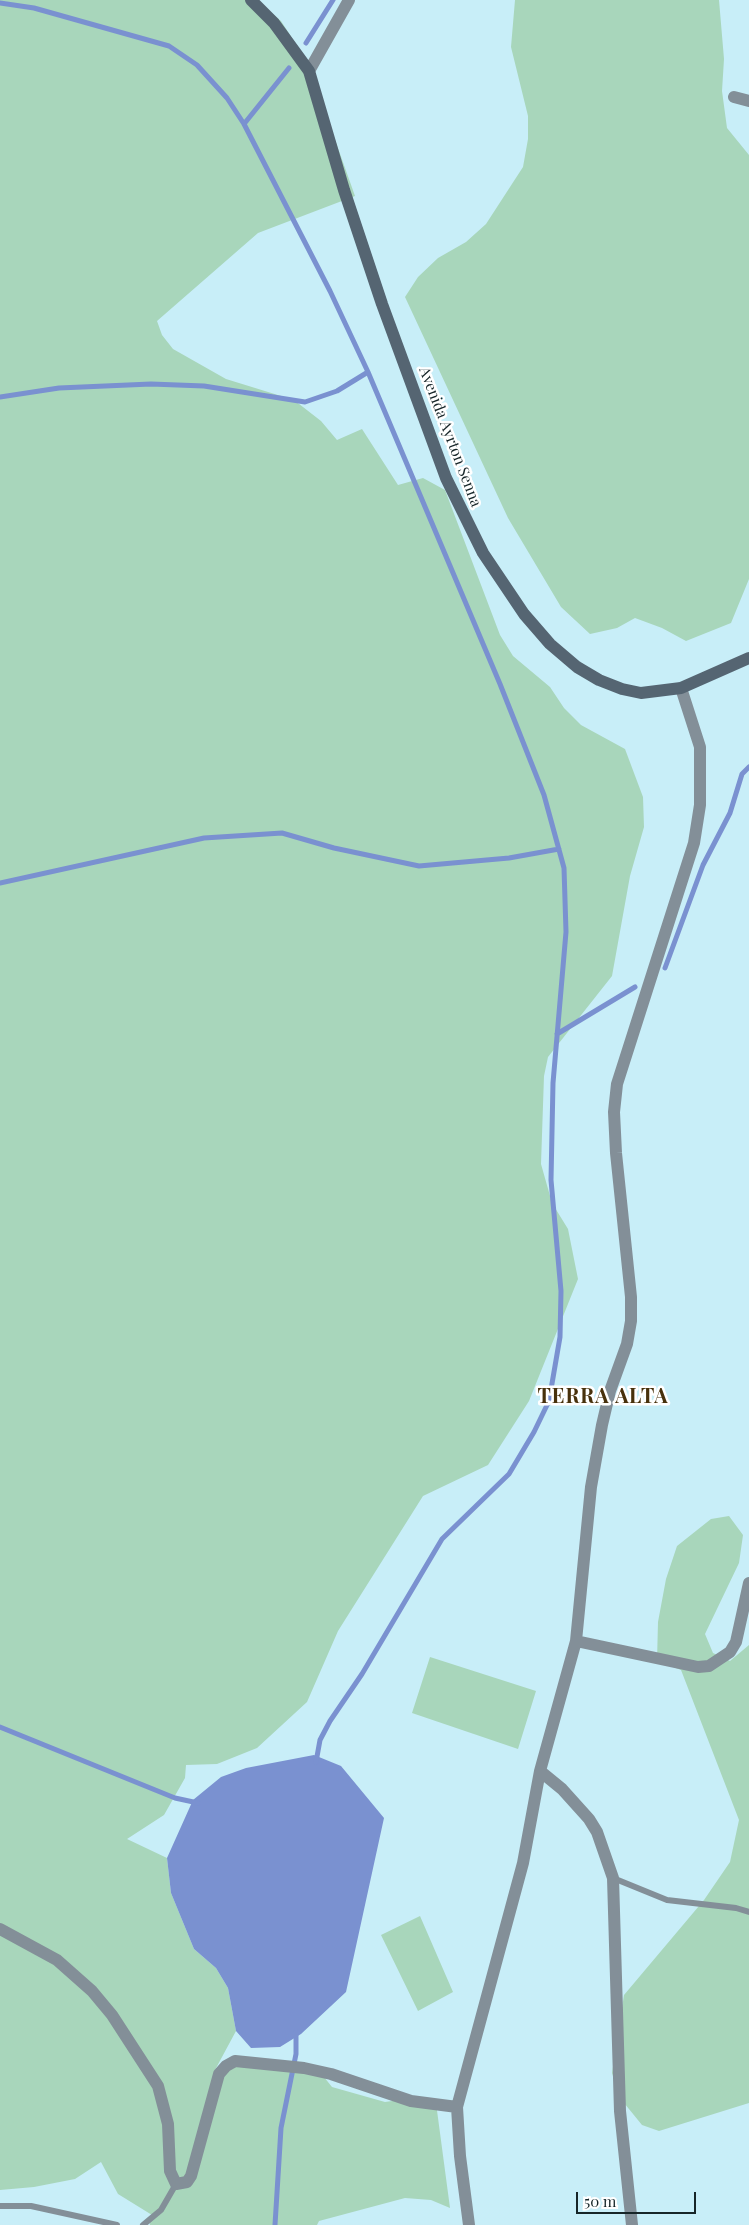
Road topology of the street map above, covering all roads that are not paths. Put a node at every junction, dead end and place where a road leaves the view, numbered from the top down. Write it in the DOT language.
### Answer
graph roads {
  1 [pos="251,0"];
  2 [pos="349,0"];
  3 [pos="309,71"];
  4 [pos="734,97"];
  5 [pos="749,101"];
  6 [pos="749,658"];
  7 [pos="681,688"];
  8 [pos="749,1583"];
  9 [pos="576,1641"];
  10 [pos="540,1771"];
  11 [pos="613,1878"];
  12 [pos="749,1912"];
  13 [pos="0,1929"];
  14 [pos="457,2107"];
  15 [pos="176,2184"];
  16 [pos="0,2206"];
  17 [pos="117,2225"];
  18 [pos="143,2225"];
  19 [pos="469,2225"];
  20 [pos="632,2225"];
  1 -- 3 [label="street, Avenida Ayrton Senna"];
  2 -- 3 [label="street"];
  3 -- 7 [label="street, Avenida Ayrton Senna"];
  4 -- 5 [label="street"];
  6 -- 7 [label="street, Avenida Ayrton Senna"];
  7 -- 9 [label="street"];
  8 -- 9 [label="street"];
  9 -- 10 [label="street"];
  10 -- 11 [label="street"];
  10 -- 14 [label="street"];
  11 -- 12 [label="lane"];
  11 -- 20 [label="street"];
  13 -- 15 [label="street"];
  14 -- 15 [label="street"];
  14 -- 19 [label="street"];
  15 -- 18 [label="lane"];
  16 -- 17 [label="lane"];
}
